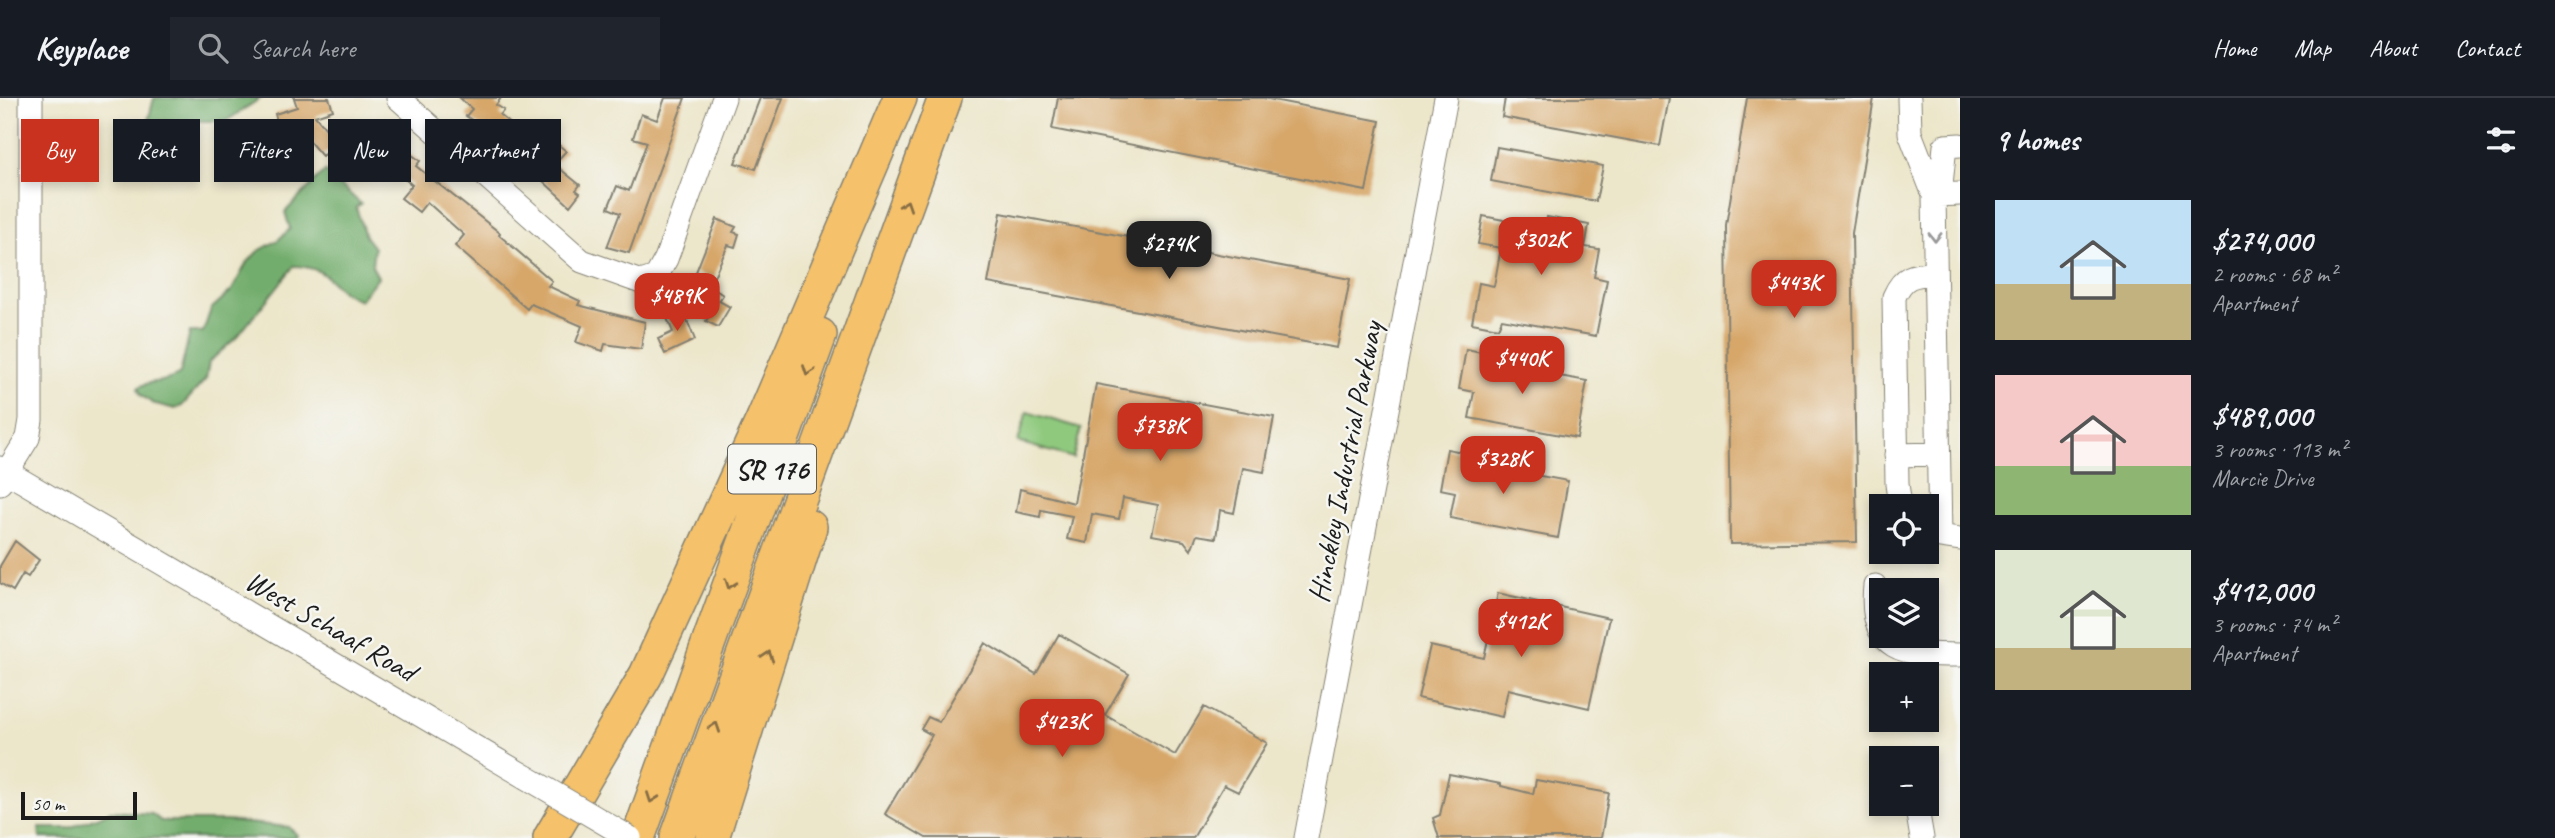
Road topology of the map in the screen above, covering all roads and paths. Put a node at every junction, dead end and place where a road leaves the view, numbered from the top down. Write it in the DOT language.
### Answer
graph roads {
  1 [pos="31,98"];
  2 [pos="398,98"];
  3 [pos="724,98"];
  4 [pos="901,98"];
  5 [pos="945,98"];
  6 [pos="1446,98"];
  7 [pos="1909,98"];
  8 [pos="1960,145"];
  9 [pos="1945,194"];
  10 [pos="884,270"];
  11 [pos="1935,274"];
  12 [pos="1938,454"];
  13 [pos="1896,455"];
  14 [pos="2,475"];
  15 [pos="1899,494"];
  16 [pos="1935,494"];
  17 [pos="1939,534"];
  18 [pos="1960,539"];
  19 [pos="679,602"];
  20 [pos="1897,648"];
  21 [pos="1960,655"];
  22 [pos="1918,816"];
  23 [pos="528,838"];
  24 [pos="550,838"];
  25 [pos="630,838"];
  26 [pos="638,838"];
  27 [pos="677,838"];
  28 [pos="712,838"];
  29 [pos="1306,838"];
  30 [pos="1922,838"];
  1 -- 14 [label="street"];
  2 -- 3 [label="street"];
  4 -- 19 [label="highway"];
  4 -- 26 [label="highway, SR 176, one-way"];
  10 -- 5 [label="highway, SR 176, one-way"];
  6 -- 29 [label="street, Hinckley Industrial Parkway"];
  7 -- 9 [label="street"];
  8 -- 9 [label="street"];
  9 -- 11 [label="street, one-way"];
  27 -- 10 [label="highway, SR 176, one-way"];
  28 -- 10 [label="highway, one-way"];
  11 -- 12 [label="street"];
  11 -- 13 [label="street"];
  12 -- 13 [label="street"];
  12 -- 16 [label="street"];
  13 -- 15 [label="street"];
  14 -- 25 [label="street, West Schaaf Road, bridge"];
  17 -- 18 [label="street"];
  19 -- 23 [label="highway"];
  19 -- 24 [label="highway"];
  20 -- 21 [label="street"];
  22 -- 30 [label="street"];
}
